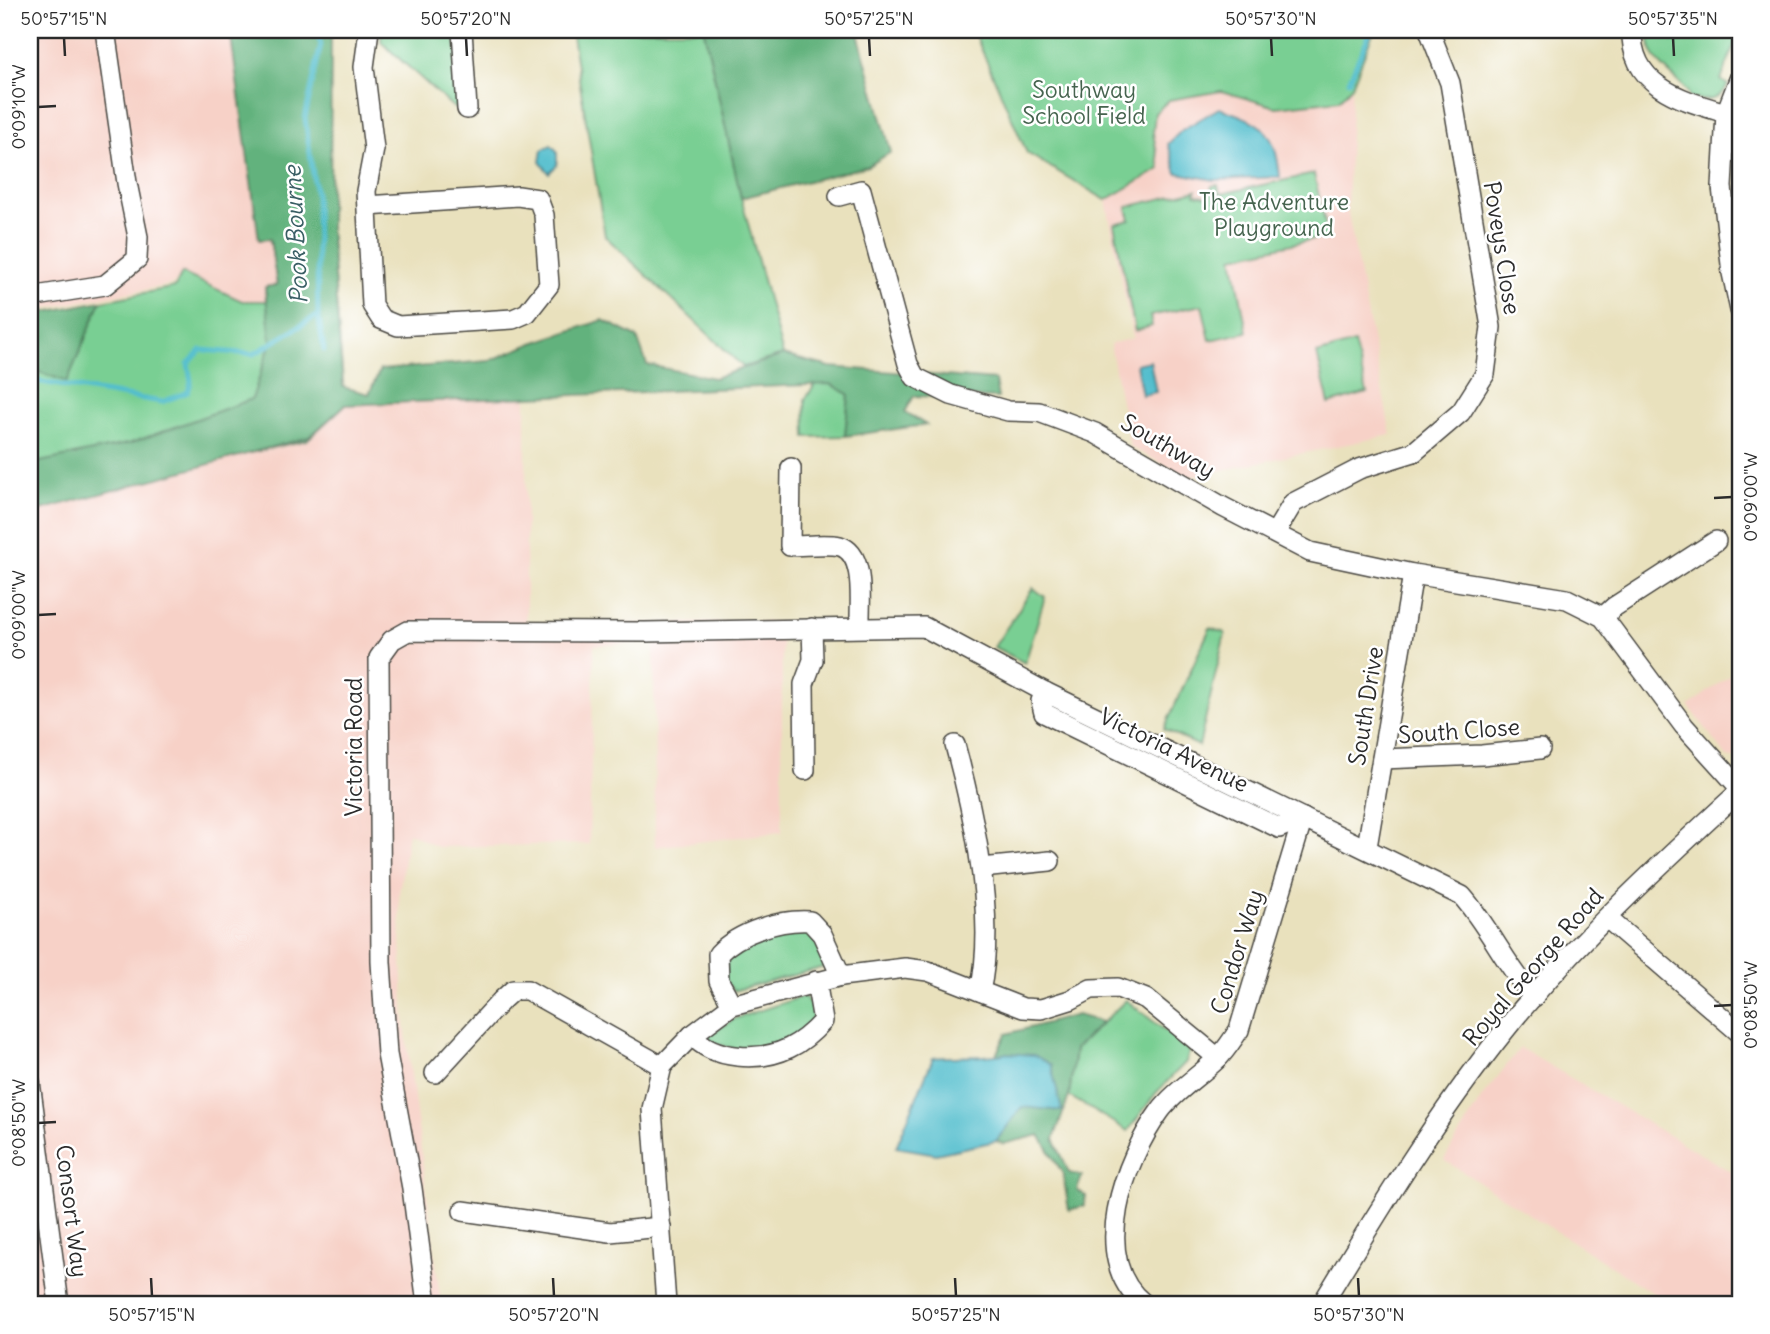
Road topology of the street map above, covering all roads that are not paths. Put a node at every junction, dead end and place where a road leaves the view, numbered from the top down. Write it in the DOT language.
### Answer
graph roads {
  1 [pos="105,30"];
  2 [pos="369,30"];
  3 [pos="462,30"];
  4 [pos="1429,30"];
  5 [pos="1632,30"];
  6 [pos="1740,77"];
  7 [pos="467,109"];
  8 [pos="1726,113"];
  9 [pos="839,196"];
  10 [pos="367,198"];
  11 [pos="30,297"];
  12 [pos="1740,310"];
  13 [pos="791,468"];
  14 [pos="1275,533"];
  15 [pos="1716,541"];
  16 [pos="1412,574"];
  17 [pos="1603,617"];
  18 [pos="860,627"];
  19 [pos="924,627"];
  20 [pos="812,628"];
  21 [pos="955,745"];
  22 [pos="1540,749"];
  23 [pos="1382,759"];
  24 [pos="806,770"];
  25 [pos="1740,790"];
  26 [pos="1303,818"];
  27 [pos="1367,847"];
  28 [pos="1050,861"];
  29 [pos="982,868"];
  30 [pos="1608,919"];
  31 [pos="841,976"];
  32 [pos="816,981"];
  33 [pos="980,990"];
  34 [pos="1534,997"];
  35 [pos="732,1005"];
  36 [pos="1740,1033"];
  37 [pos="692,1035"];
  38 [pos="1218,1058"];
  39 [pos="662,1066"];
  40 [pos="435,1073"];
  41 [pos="30,1082"];
  42 [pos="463,1211"];
  43 [pos="661,1227"];
  44 [pos="59,1304"];
  45 [pos="427,1304"];
  46 [pos="666,1304"];
  47 [pos="1143,1304"];
  48 [pos="1322,1304"];
  1 -- 11 [label="street"];
  2 -- 10 [label="street"];
  3 -- 7 [label="street"];
  4 -- 14 [label="street, Poveys Close"];
  5 -- 8 [label="street"];
  6 -- 8 [label="street"];
  8 -- 12 [label="street"];
  9 -- 14 [label="street, Southway"];
  10 -- 10 [label="street"];
  13 -- 18 [label="street"];
  14 -- 16 [label="street, Southway"];
  15 -- 17 [label="street"];
  16 -- 17 [label="street, Southway"];
  16 -- 23 [label="street, South Drive"];
  17 -- 25 [label="street"];
  18 -- 19 [label="street, Victoria Road"];
  18 -- 20 [label="street, Victoria Road"];
  19 -- 26 [label="street, Victoria Avenue"];
  20 -- 24 [label="street"];
  20 -- 45 [label="street, Victoria Road"];
  21 -- 29 [label="street"];
  22 -- 23 [label="street, South Close"];
  23 -- 27 [label="street, South Drive"];
  25 -- 30 [label="street, Royal George Road"];
  26 -- 27 [label="street, Victoria Avenue"];
  26 -- 38 [label="street, Condor Way"];
  27 -- 34 [label="street, Victoria Avenue"];
  28 -- 29 [label="street"];
  29 -- 33 [label="street"];
  30 -- 34 [label="street, Royal George Road"];
  30 -- 36 [label="street"];
  31 -- 32 [label="street"];
  31 -- 33 [label="street"];
  31 -- 35 [label="street"];
  32 -- 35 [label="street"];
  32 -- 37 [label="street"];
  33 -- 38 [label="street"];
  34 -- 48 [label="street, Royal George Road"];
  35 -- 37 [label="street"];
  37 -- 39 [label="street"];
  38 -- 47 [label="street, Condor Way"];
  39 -- 40 [label="street"];
  39 -- 43 [label="street"];
  41 -- 44 [label="street, Consort Way"];
  42 -- 43 [label="street"];
  43 -- 46 [label="street"];
}
